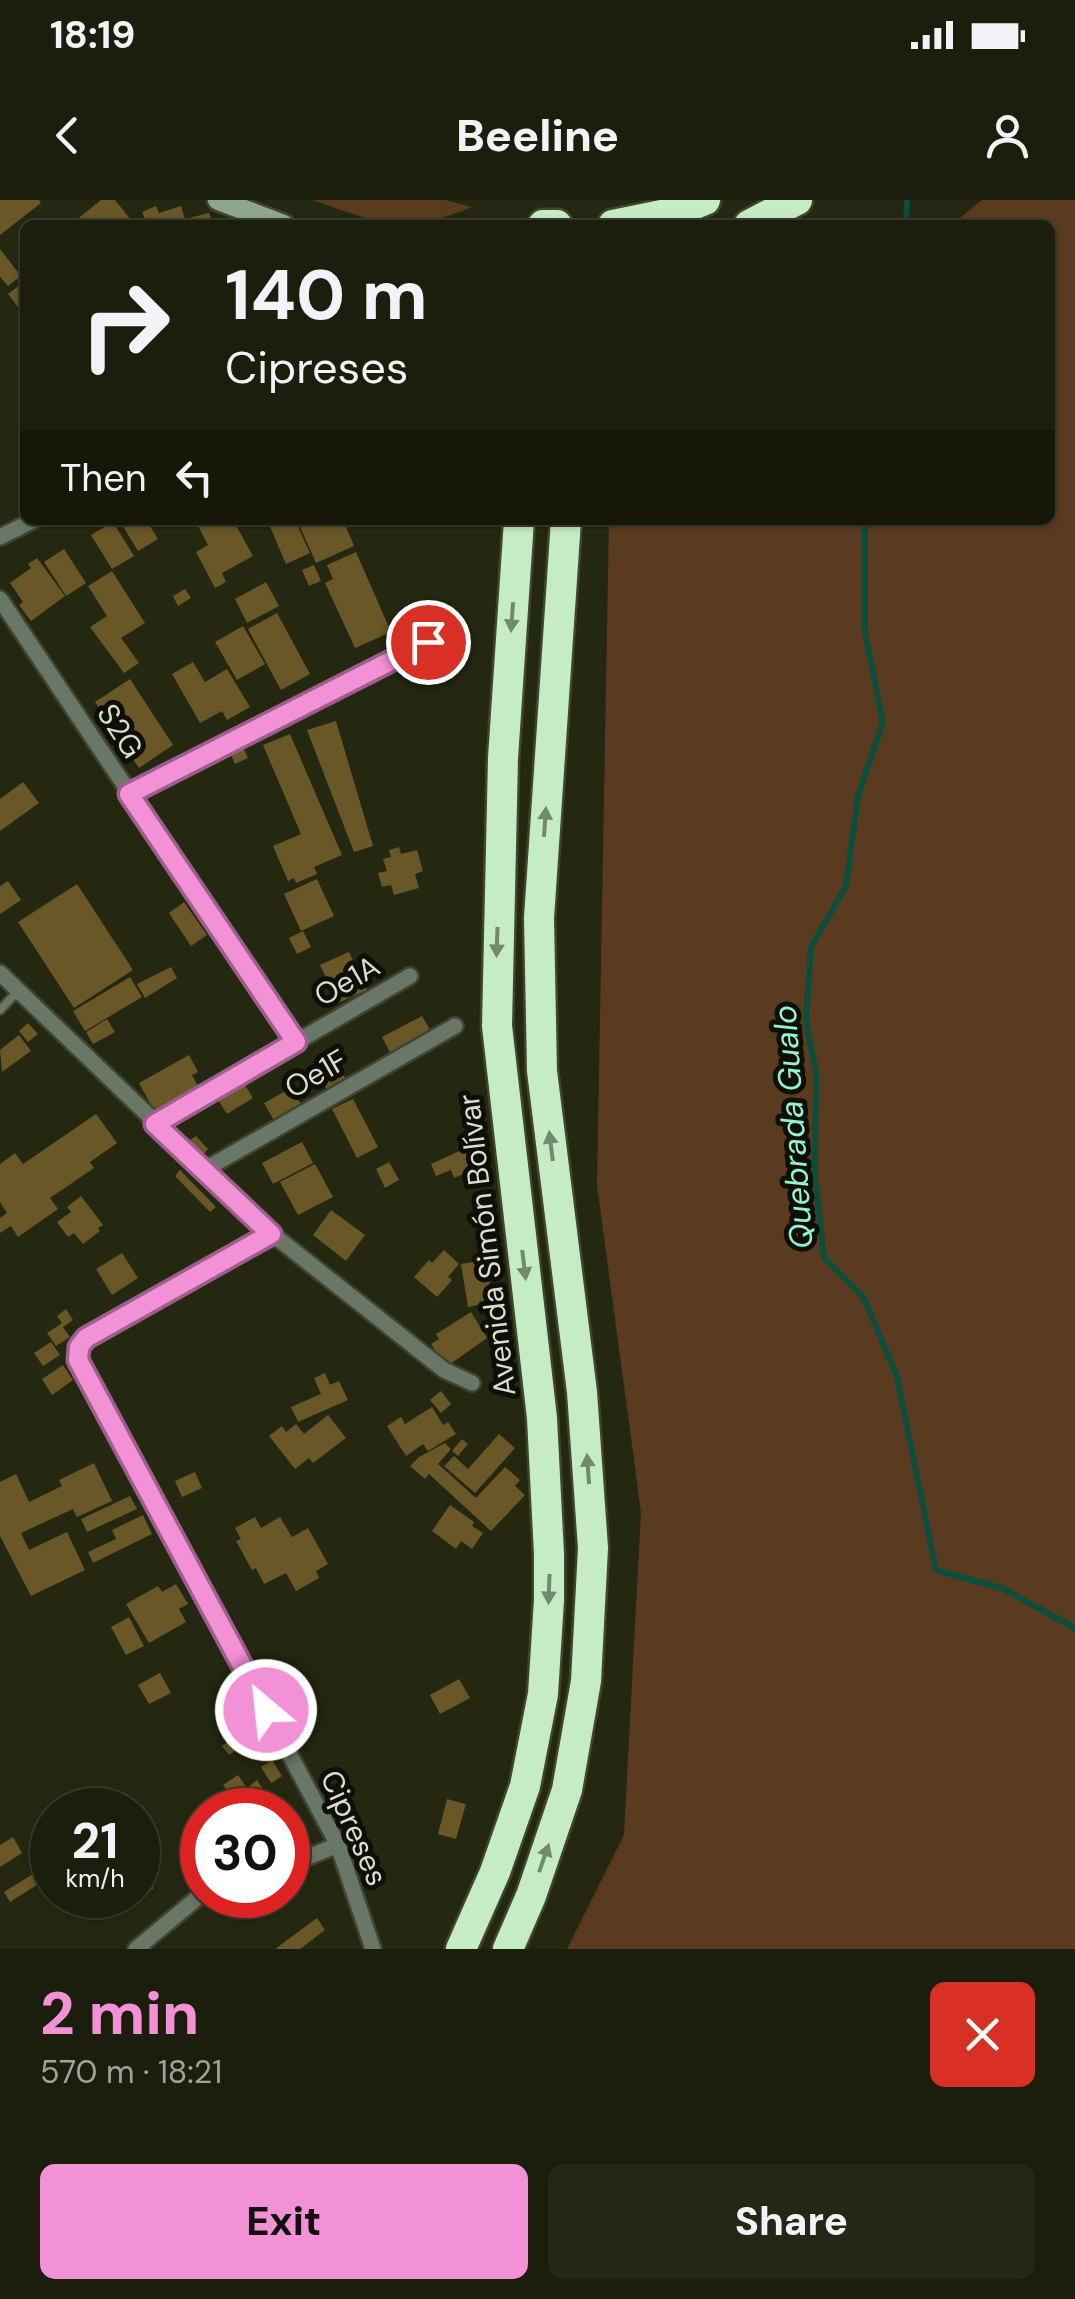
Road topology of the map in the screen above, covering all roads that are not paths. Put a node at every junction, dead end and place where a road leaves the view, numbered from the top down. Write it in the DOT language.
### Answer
graph roads {
  1 [pos="218,200"];
  2 [pos="704,200"];
  3 [pos="797,200"];
  4 [pos="271,220"];
  5 [pos="641,220"];
  6 [pos="759,220"];
  7 [pos="24,525"];
  8 [pos="518,525"];
  9 [pos="566,525"];
  10 [pos="0,537"];
  11 [pos="0,599"];
  12 [pos="428,642"];
  13 [pos="129,794"];
  14 [pos="0,973"];
  15 [pos="410,976"];
  16 [pos="18,991"];
  17 [pos="0,1010"];
  18 [pos="455,1026"];
  19 [pos="296,1042"];
  20 [pos="155,1124"];
  21 [pos="204,1170"];
  22 [pos="271,1234"];
  23 [pos="472,1384"];
  24 [pos="338,1845"];
  25 [pos="310,1857"];
  26 [pos="180,1912"];
  27 [pos="136,1949"];
  28 [pos="373,1949"];
  29 [pos="461,1949"];
  30 [pos="508,1949"];
  1 -- 4 [label="street"];
  2 -- 5 [label="highway"];
  3 -- 6 [label="highway"];
  7 -- 10 [label="street"];
  8 -- 29 [label="highway, Avenida Simón Bolívar, one-way"];
  30 -- 9 [label="highway, one-way"];
  11 -- 13 [label="street, S2G"];
  12 -- 13 [label="street"];
  13 -- 19 [label="street, S2G"];
  14 -- 16 [label="street"];
  15 -- 19 [label="street, Oe1A"];
  16 -- 17 [label="lane"];
  16 -- 20 [label="street"];
  18 -- 21 [label="street, Oe1F"];
  19 -- 20 [label="street, Oe1A"];
  20 -- 21 [label="street"];
  21 -- 22 [label="street"];
  22 -- 23 [label="street"];
  22 -- 24 [label="street, Cipreses"];
  24 -- 25 [label="street"];
  24 -- 28 [label="street, Cipreses"];
  26 -- 27 [label="street"];
}
